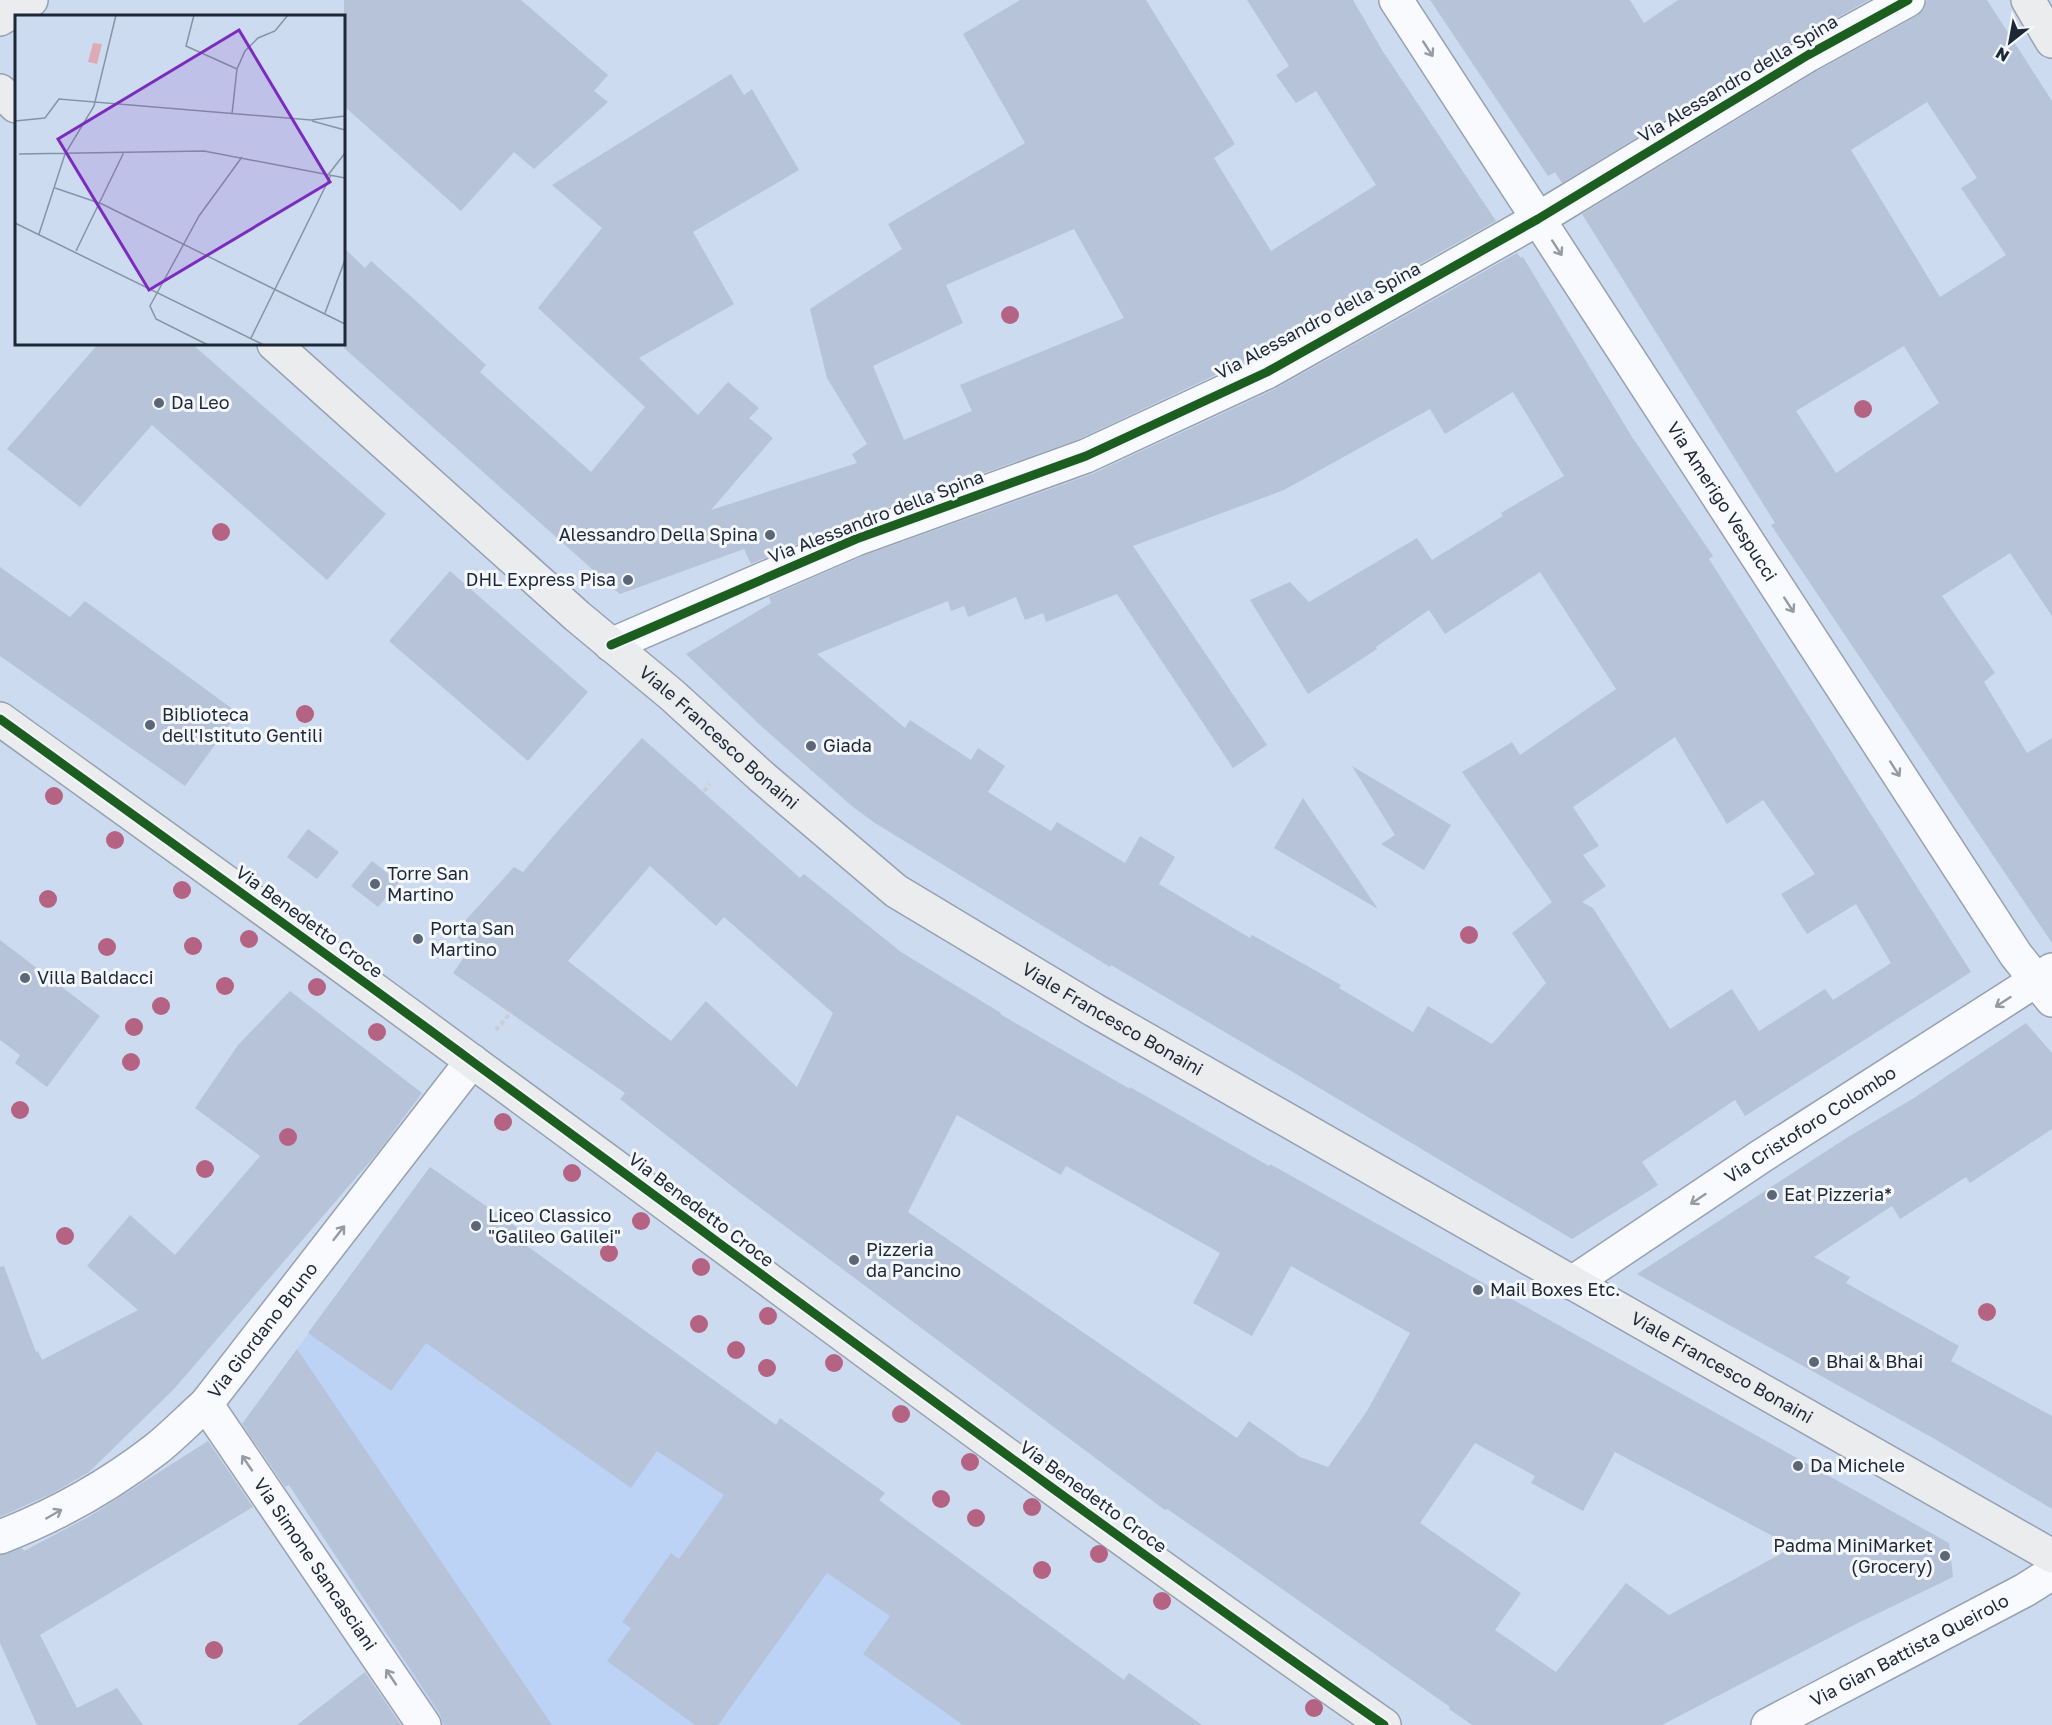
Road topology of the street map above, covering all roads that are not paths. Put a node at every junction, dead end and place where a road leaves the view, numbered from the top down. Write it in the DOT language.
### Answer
graph roads {
  1 [pos="31,0"];
  2 [pos="1396,0"];
  3 [pos="1908,0"];
  4 [pos="2028,0"];
  5 [pos="0,19"];
  6 [pos="2052,41"];
  7 [pos="0,91"];
  8 [pos="15,105"];
  9 [pos="1538,219"];
  10 [pos="275,345"];
  11 [pos="611,645"];
  12 [pos="0,718"];
  13 [pos="2047,984"];
  14 [pos="472,1061"];
  15 [pos="1572,1283"];
  16 [pos="206,1404"];
  17 [pos="0,1537"];
  18 [pos="2052,1556"];
  19 [pos="2052,1573"];
  20 [pos="424,1725"];
  21 [pos="1384,1725"];
  22 [pos="1768,1725"];
  1 -- 5 [label="main road"];
  2 -- 9 [label="street, Via Amerigo Vespucci, one-way"];
  3 -- 9 [label="street, Via Alessandro della Spina"];
  4 -- 6 [label="main road"];
  7 -- 8 [label="main road"];
  9 -- 11 [label="street, Via Alessandro della Spina"];
  9 -- 13 [label="street, Via Amerigo Vespucci, one-way"];
  10 -- 11 [label="main road, Viale Francesco Bonaini"];
  11 -- 15 [label="main road, Viale Francesco Bonaini"];
  12 -- 14 [label="main road, Via Benedetto Croce"];
  13 -- 15 [label="street, Via Cristoforo Colombo, one-way"];
  16 -- 14 [label="street, Via Giordano Bruno, one-way"];
  14 -- 21 [label="main road, Via Benedetto Croce"];
  15 -- 18 [label="main road, Viale Francesco Bonaini"];
  17 -- 16 [label="street, Via Giordano Bruno, one-way"];
  20 -- 16 [label="street, Via Simone Sancasciani, one-way"];
  19 -- 22 [label="street, Via Gian Battista Queirolo"];
}
